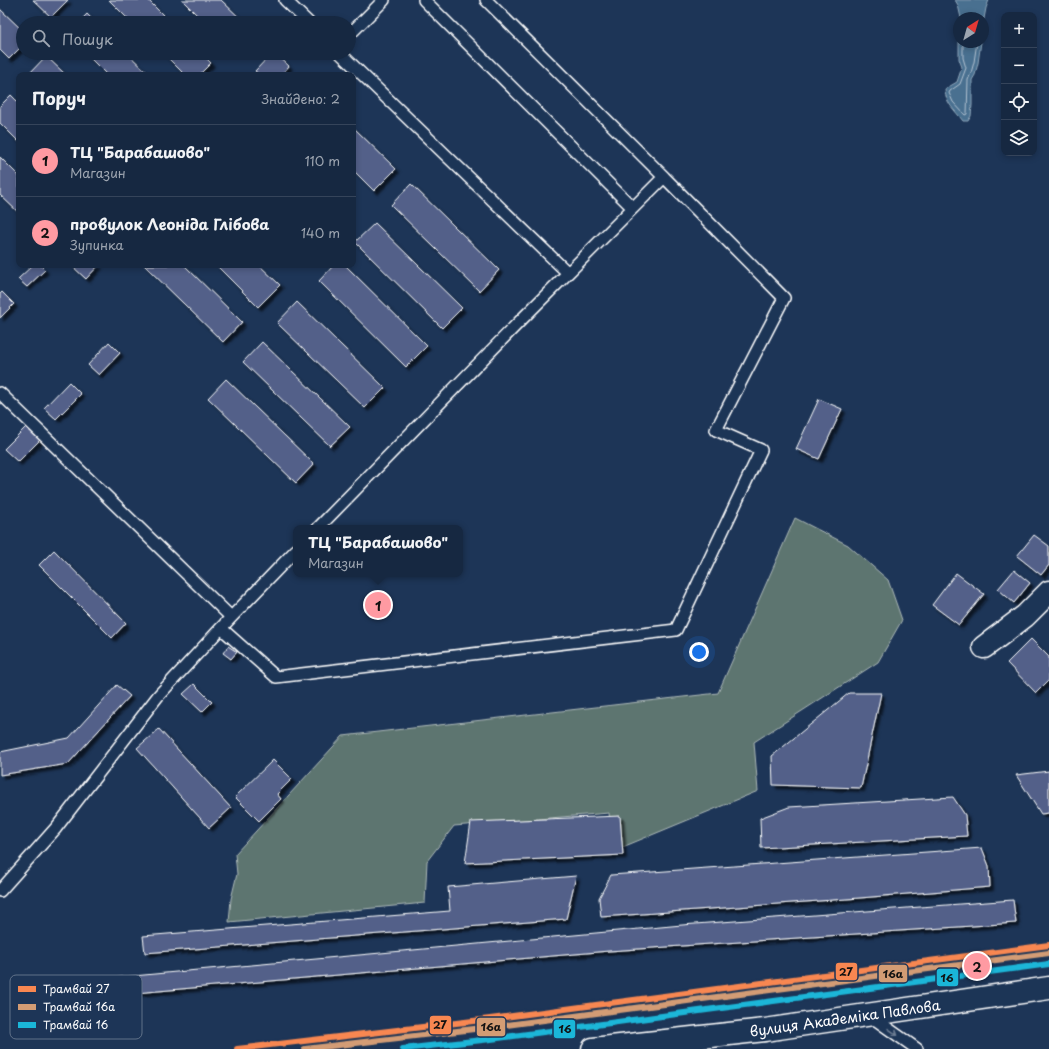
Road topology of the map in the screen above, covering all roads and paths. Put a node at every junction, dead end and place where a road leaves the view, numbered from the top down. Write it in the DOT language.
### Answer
graph roads {
  1 [pos="285,0"];
  2 [pos="384,0"];
  3 [pos="424,0"];
  4 [pos="486,0"];
  5 [pos="302,16"];
  6 [pos="356,28"];
  7 [pos="347,60"];
  8 [pos="664,177"];
  9 [pos="634,208"];
  10 [pos="568,273"];
  11 [pos="0,393"];
  12 [pos="321,525"];
  13 [pos="293,553"];
  14 [pos="1049,592"];
  15 [pos="231,617"];
  16 [pos="221,628"];
  17 [pos="984,647"];
  18 [pos="0,892"];
  19 [pos="1049,988"];
  20 [pos="868,1015"];
  21 [pos="593,1049"];
  22 [pos="917,1049"];
  1 -- 5 [label="lane"];
  2 -- 6 [label="lane"];
  3 -- 9 [label="lane"];
  4 -- 8 [label="lane"];
  7 -- 10 [label="lane"];
  8 -- 9 [label="lane"];
  8 -- 16 [label="lane"];
  9 -- 10 [label="lane"];
  10 -- 12 [label="lane"];
  11 -- 15 [label="lane"];
  13 -- 15 [label="lane"];
  14 -- 17 [label="main road"];
  15 -- 16 [label="lane"];
  16 -- 18 [label="lane"];
  19 -- 20 [label="main road, вулиця Академіка Павлова"];
  20 -- 21 [label="main road, вулиця Академіка Павлова"];
  20 -- 22 [label="lane, one-way"];
}
